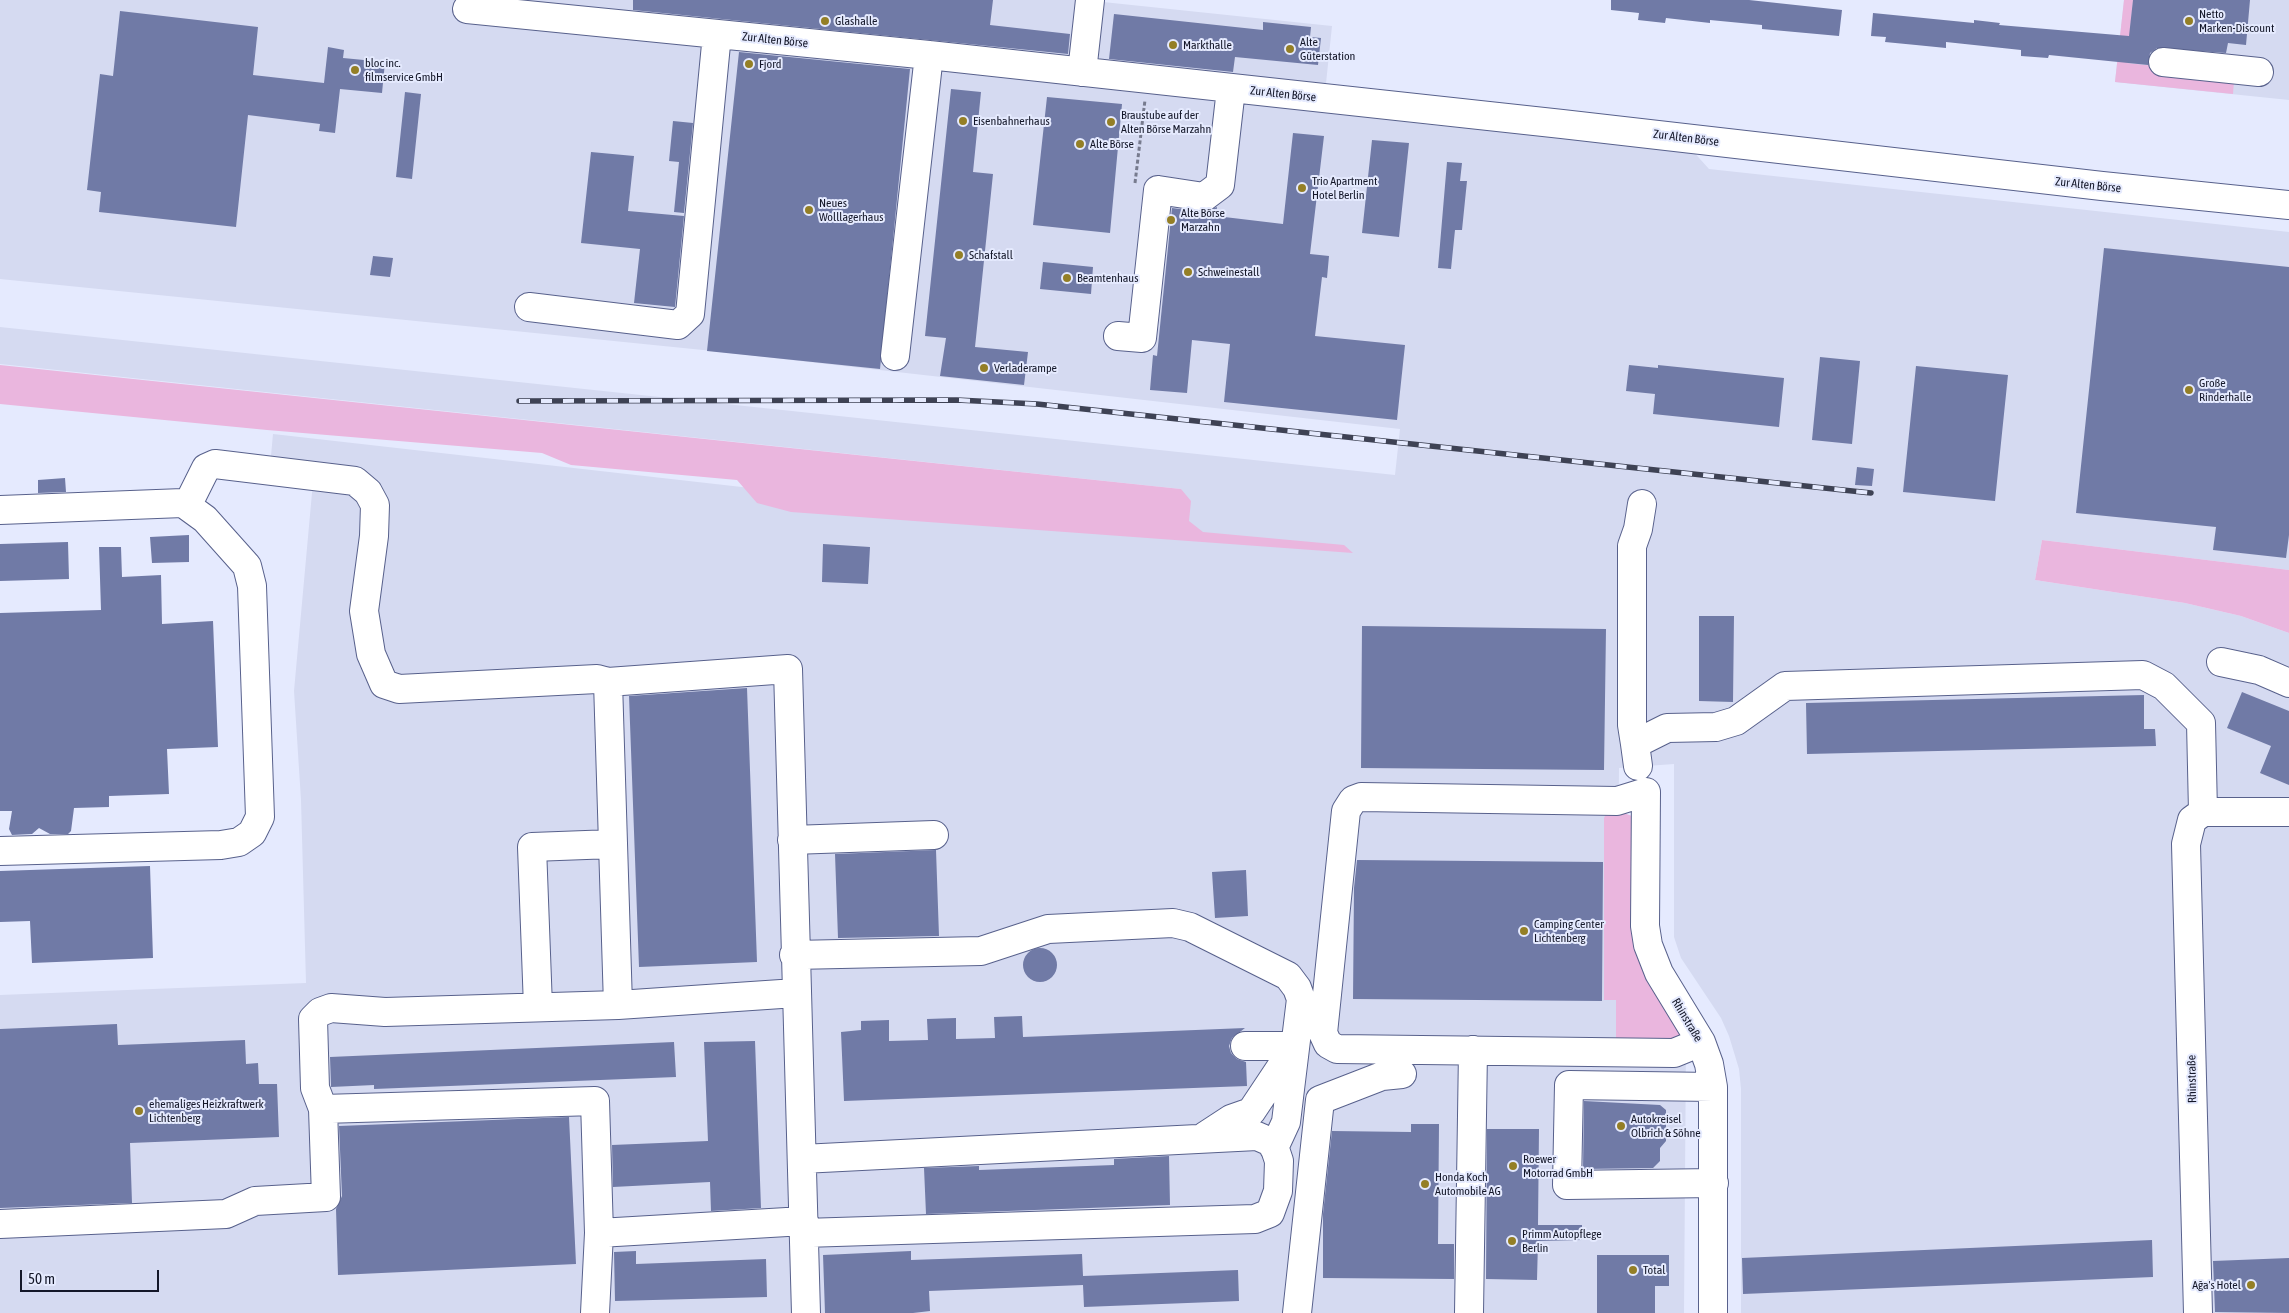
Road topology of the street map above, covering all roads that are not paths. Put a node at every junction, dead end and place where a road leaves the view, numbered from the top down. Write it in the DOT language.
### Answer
graph roads {
  1 [pos="1090,0"];
  2 [pos="467,9"];
  3 [pos="717,34"];
  4 [pos="930,55"];
  5 [pos="2163,62"];
  6 [pos="1082,72"];
  7 [pos="2258,72"];
  8 [pos="1231,89"];
  9 [pos="2289,205"];
  10 [pos="530,307"];
  11 [pos="1118,336"];
  12 [pos="895,356"];
  13 [pos="1642,504"];
  14 [pos="187,506"];
  15 [pos="0,510"];
  16 [pos="2221,662"];
  17 [pos="608,682"];
  18 [pos="2289,683"];
  19 [pos="2203,812"];
  20 [pos="2289,812"];
  21 [pos="934,835"];
  22 [pos="792,840"];
  23 [pos="613,844"];
  24 [pos="0,851"];
  25 [pos="794,955"];
  26 [pos="796,993"];
  27 [pos="618,1005"];
  28 [pos="538,1007"];
  29 [pos="1701,1042"];
  30 [pos="1246,1046"];
  31 [pos="1295,1046"];
  32 [pos="1473,1050"];
  33 [pos="1402,1074"];
  34 [pos="1713,1087"];
  35 [pos="323,1109"];
  36 [pos="1202,1138"];
  37 [pos="1274,1148"];
  38 [pos="802,1159"];
  39 [pos="1714,1183"];
  40 [pos="0,1224"];
  41 [pos="804,1227"];
  42 [pos="599,1233"];
  43 [pos="595,1313"];
  44 [pos="806,1313"];
  45 [pos="1297,1313"];
  46 [pos="1469,1313"];
  47 [pos="1713,1313"];
  48 [pos="2198,1313"];
  1 -- 6 [label="street"];
  2 -- 3 [label="street, Zur Alten Börse"];
  3 -- 4 [label="street, Zur Alten Börse"];
  3 -- 10 [label="street"];
  4 -- 6 [label="street, Zur Alten Börse"];
  4 -- 12 [label="street"];
  5 -- 7 [label="street"];
  6 -- 8 [label="street, Zur Alten Börse"];
  8 -- 9 [label="street, Zur Alten Börse"];
  8 -- 11 [label="street"];
  13 -- 19 [label="street"];
  14 -- 15 [label="street"];
  14 -- 17 [label="street"];
  14 -- 24 [label="street"];
  16 -- 18 [label="street"];
  17 -- 22 [label="street"];
  17 -- 23 [label="street"];
  19 -- 20 [label="street"];
  19 -- 48 [label="street, Rhinstraße"];
  21 -- 22 [label="street"];
  22 -- 25 [label="street"];
  23 -- 27 [label="street"];
  23 -- 28 [label="street"];
  25 -- 26 [label="street"];
  25 -- 31 [label="street"];
  26 -- 27 [label="street"];
  26 -- 38 [label="street"];
  27 -- 28 [label="street"];
  28 -- 35 [label="street"];
  29 -- 32 [label="street"];
  29 -- 32 [label="street, Rhinstraße"];
  29 -- 34 [label="street, Rhinstraße"];
  30 -- 31 [label="street"];
  31 -- 36 [label="street"];
  31 -- 37 [label="street"];
  32 -- 46 [label="street"];
  33 -- 45 [label="street"];
  34 -- 39 [label="street, Rhinstraße"];
  34 -- 39 [label="street"];
  35 -- 40 [label="street"];
  35 -- 42 [label="street"];
  36 -- 37 [label="street"];
  36 -- 38 [label="street"];
  37 -- 41 [label="street"];
  38 -- 41 [label="street"];
  39 -- 47 [label="street, Rhinstraße"];
  41 -- 42 [label="street"];
  41 -- 44 [label="street"];
  42 -- 43 [label="street"];
}
